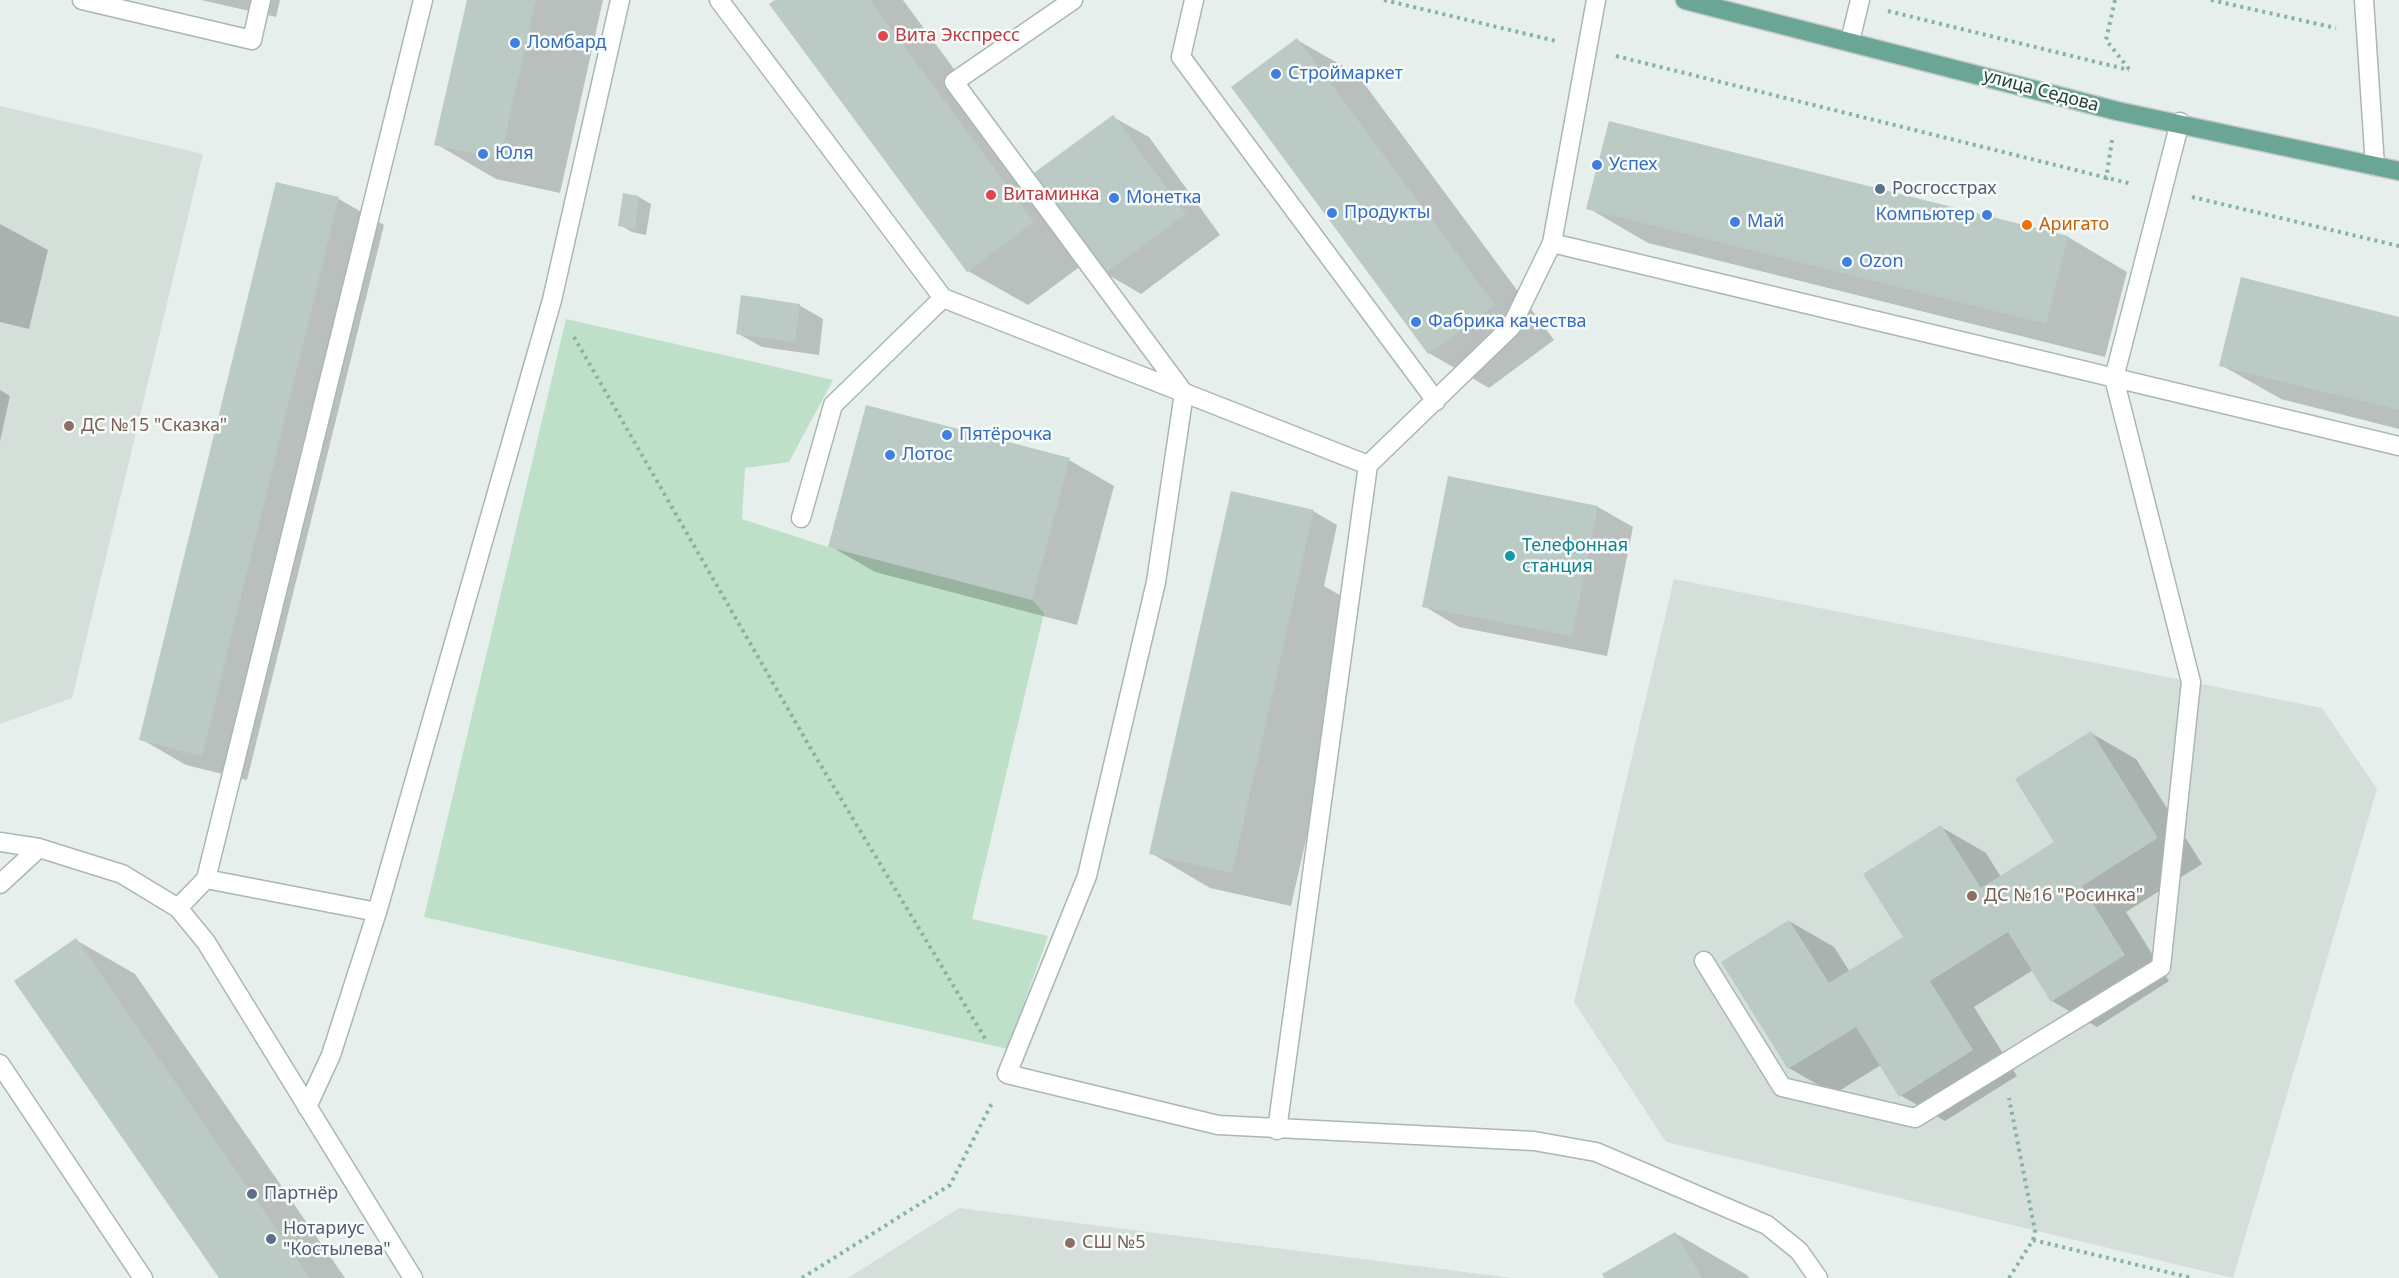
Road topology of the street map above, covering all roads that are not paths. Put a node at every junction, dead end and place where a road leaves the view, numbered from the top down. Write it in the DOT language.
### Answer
graph roads {
  1 [pos="82,0"];
  2 [pos="261,0"];
  3 [pos="423,0"];
  4 [pos="620,0"];
  5 [pos="719,0"];
  6 [pos="1072,0"];
  7 [pos="1194,0"];
  8 [pos="1596,0"];
  9 [pos="1685,0"];
  10 [pos="2364,0"];
  11 [pos="1859,2"];
  12 [pos="1850,41"];
  13 [pos="2180,122"];
  14 [pos="2375,166"];
  15 [pos="2399,171"];
  16 [pos="1552,243"];
  17 [pos="943,298"];
  18 [pos="2115,378"];
  19 [pos="1184,393"];
  20 [pos="1436,401"];
  21 [pos="2399,446"];
  22 [pos="1368,465"];
  23 [pos="801,518"];
  24 [pos="0,842"];
  25 [pos="39,848"];
  26 [pos="206,879"];
  27 [pos="0,884"];
  28 [pos="178,908"];
  29 [pos="377,912"];
  30 [pos="1704,961"];
  31 [pos="0,1064"];
  32 [pos="307,1107"];
  33 [pos="1277,1130"];
  34 [pos="142,1278"];
  35 [pos="413,1278"];
  36 [pos="1818,1278"];
  1 -- 2 [label="street"];
  3 -- 26 [label="street"];
  4 -- 29 [label="street"];
  5 -- 17 [label="street"];
  6 -- 19 [label="street"];
  7 -- 20 [label="street"];
  8 -- 16 [label="street"];
  9 -- 12 [label="main road, улица Седова"];
  10 -- 14 [label="street"];
  11 -- 12 [label="street"];
  12 -- 13 [label="main road, улица Седова"];
  13 -- 14 [label="main road, улица Седова"];
  13 -- 18 [label="street"];
  14 -- 15 [label="main road, улица Седова"];
  16 -- 18 [label="street"];
  16 -- 20 [label="street"];
  17 -- 19 [label="street"];
  17 -- 23 [label="street"];
  18 -- 21 [label="street"];
  18 -- 30 [label="street"];
  19 -- 22 [label="street"];
  19 -- 33 [label="street"];
  20 -- 22 [label="street"];
  22 -- 33 [label="street"];
  24 -- 25 [label="street"];
  25 -- 27 [label="street"];
  25 -- 28 [label="street"];
  26 -- 28 [label="street"];
  26 -- 29 [label="street"];
  28 -- 32 [label="street"];
  29 -- 32 [label="street"];
  31 -- 34 [label="street"];
  32 -- 35 [label="street"];
  33 -- 36 [label="street"];
}
